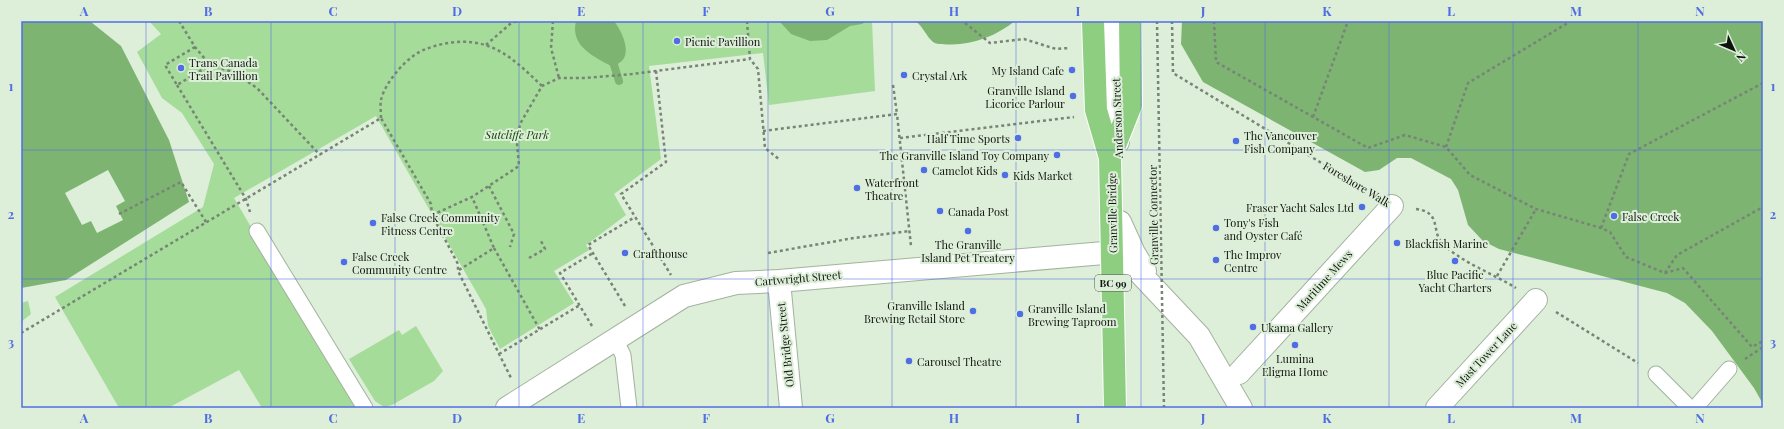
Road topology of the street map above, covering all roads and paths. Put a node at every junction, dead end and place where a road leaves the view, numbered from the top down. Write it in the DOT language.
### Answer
graph roads {
  1 [pos="179,21"];
  2 [pos="517,21"];
  3 [pos="553,21"];
  4 [pos="747,21"];
  5 [pos="1093,21"];
  6 [pos="1113,21"];
  7 [pos="1130,21"];
  8 [pos="1157,21"];
  9 [pos="1172,21"];
  10 [pos="1214,21"];
  11 [pos="1348,21"];
  12 [pos="1571,21"];
  13 [pos="965,23"];
  14 [pos="485,45"];
  15 [pos="195,47"];
  16 [pos="1071,48"];
  17 [pos="750,59"];
  18 [pos="210,65"];
  19 [pos="656,71"];
  20 [pos="559,78"];
  21 [pos="1763,84"];
  22 [pos="177,85"];
  23 [pos="893,85"];
  24 [pos="542,86"];
  25 [pos="1117,111"];
  26 [pos="897,114"];
  27 [pos="1313,117"];
  28 [pos="381,118"];
  29 [pos="763,131"];
  30 [pos="900,138"];
  31 [pos="1446,147"];
  32 [pos="320,155"];
  33 [pos="1110,158"];
  34 [pos="780,160"];
  35 [pos="489,186"];
  36 [pos="242,194"];
  37 [pos="472,197"];
  38 [pos="1392,206"];
  39 [pos="1763,207"];
  40 [pos="1536,209"];
  41 [pos="119,214"];
  42 [pos="432,215"];
  43 [pos="635,217"];
  44 [pos="206,222"];
  45 [pos="1600,228"];
  46 [pos="1120,229"];
  47 [pos="257,231"];
  48 [pos="910,231"];
  49 [pos="540,239"];
  50 [pos="510,247"];
  51 [pos="494,248"];
  52 [pos="593,253"];
  53 [pos="768,253"];
  54 [pos="1112,255"];
  55 [pos="529,258"];
  56 [pos="914,269"];
  57 [pos="458,271"];
  58 [pos="1665,273"];
  59 [pos="1497,276"];
  60 [pos="779,281"];
  61 [pos="1160,294"];
  62 [pos="684,296"];
  63 [pos="1536,300"];
  64 [pos="580,305"];
  65 [pos="637,326"];
  66 [pos="540,330"];
  67 [pos="21,333"];
  68 [pos="1763,341"];
  69 [pos="610,342"];
  70 [pos="499,354"];
  71 [pos="1729,370"];
  72 [pos="1239,372"];
  73 [pos="1656,374"];
  74 [pos="515,403"];
  75 [pos="365,408"];
  76 [pos="628,408"];
  77 [pos="791,408"];
  78 [pos="1116,408"];
  79 [pos="1120,408"];
  80 [pos="1164,408"];
  81 [pos="1241,408"];
  82 [pos="1437,408"];
  83 [pos="1690,408"];
  84 [pos="1696,408"];
  1 -- 15 [label="path"];
  2 -- 14 [label="path"];
  3 -- 20 [label="path"];
  4 -- 17 [label="path"];
  5 -- 33 [label="highway, Granville Bridge / BC 99, bridge"];
  6 -- 25 [label="street, Anderson Street"];
  7 -- 33 [label="highway, bridge"];
  8 -- 80 [label="path, Granville Connector, bridge"];
  9 -- 38 [label="path, Foreshore Walk"];
  10 -- 27 [label="path"];
  11 -- 27 [label="path"];
  12 -- 31 [label="path"];
  13 -- 16 [label="path"];
  14 -- 24 [label="path"];
  14 -- 28 [label="path"];
  15 -- 18 [label="path"];
  15 -- 22 [label="path"];
  17 -- 19 [label="path"];
  17 -- 29 [label="path"];
  18 -- 22 [label="path"];
  18 -- 32 [label="path"];
  19 -- 20 [label="path"];
  19 -- 43 [label="path"];
  20 -- 24 [label="path"];
  21 -- 45 [label="path"];
  22 -- 36 [label="path"];
  23 -- 26 [label="path"];
  24 -- 35 [label="path"];
  25 -- 30 [label="path"];
  25 -- 46 [label="street, Anderson Street"];
  26 -- 29 [label="path"];
  26 -- 30 [label="path"];
  27 -- 31 [label="path"];
  28 -- 32 [label="path"];
  28 -- 42 [label="path"];
  29 -- 34 [label="path"];
  30 -- 48 [label="path"];
  31 -- 40 [label="path"];
  32 -- 44 [label="path"];
  33 -- 78 [label="highway, Granville Bridge / BC 99, bridge"];
  35 -- 37 [label="path"];
  35 -- 50 [label="path"];
  37 -- 42 [label="path"];
  37 -- 51 [label="path"];
  38 -- 59 [label="path, Foreshore Walk"];
  38 -- 72 [label="street, Maritime Mews"];
  39 -- 58 [label="path"];
  40 -- 45 [label="path"];
  40 -- 59 [label="path"];
  41 -- 44 [label="path"];
  42 -- 57 [label="path"];
  43 -- 52 [label="path"];
  43 -- 62 [label="path"];
  44 -- 67 [label="path"];
  45 -- 58 [label="path"];
  46 -- 54 [label="street, Anderson Street"];
  46 -- 61 [label="street"];
  47 -- 75 [label="lane"];
  48 -- 53 [label="path"];
  48 -- 56 [label="path"];
  49 -- 55 [label="path"];
  51 -- 57 [label="path"];
  51 -- 66 [label="path"];
  52 -- 64 [label="path"];
  52 -- 65 [label="path"];
  54 -- 56 [label="street, Cartwright Street"];
  54 -- 61 [label="street"];
  54 -- 79 [label="street, Anderson Street"];
  56 -- 60 [label="street, Cartwright Street"];
  57 -- 70 [label="path"];
  58 -- 68 [label="path"];
  59 -- 63 [label="path, Foreshore Walk"];
  60 -- 62 [label="street, Cartwright Street"];
  60 -- 77 [label="street, Old Bridge Street"];
  61 -- 81 [label="street"];
  62 -- 65 [label="street, Cartwright Street"];
  63 -- 73 [label="path, Foreshore Walk"];
  63 -- 82 [label="street, Mast Tower Lane"];
  64 -- 66 [label="path"];
  64 -- 69 [label="path"];
  65 -- 69 [label="street, Cartwright Street"];
  66 -- 70 [label="path"];
  69 -- 74 [label="street, Cartwright Street"];
  69 -- 76 [label="lane"];
  70 -- 74 [label="path"];
  71 -- 84 [label="lane"];
  73 -- 83 [label="lane"];
}
